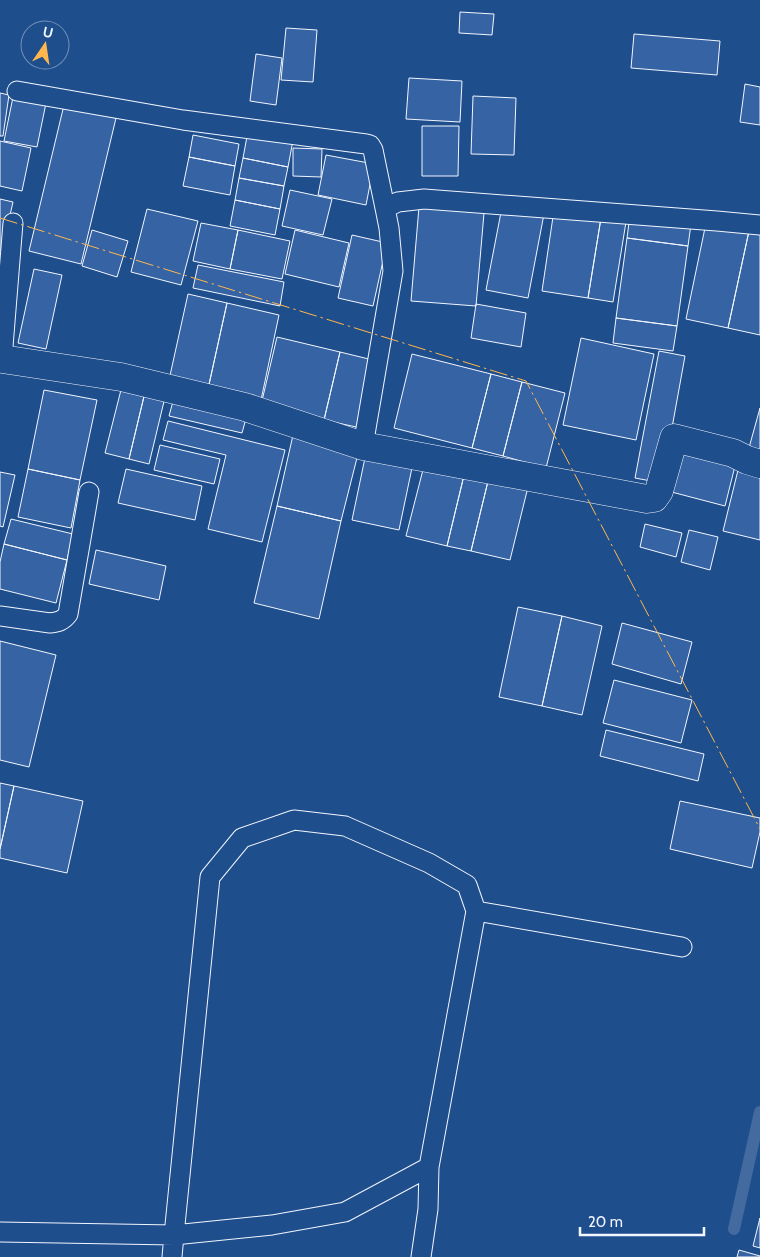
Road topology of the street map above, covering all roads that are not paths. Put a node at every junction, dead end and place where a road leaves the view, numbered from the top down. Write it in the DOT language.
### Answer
graph roads {
  1 [pos="17,91"];
  2 [pos="385,208"];
  3 [pos="13,223"];
  4 [pos="760,226"];
  5 [pos="2,359"];
  6 [pos="363,446"];
  7 [pos="760,464"];
  8 [pos="89,492"];
  9 [pos="0,616"];
  10 [pos="476,910"];
  11 [pos="682,947"];
  12 [pos="429,1167"];
  13 [pos="0,1232"];
  14 [pos="174,1235"];
  15 [pos="172,1257"];
  16 [pos="420,1257"];
  1 -- 2 [label="lane"];
  2 -- 4 [label="lane"];
  2 -- 6 [label="lane"];
  3 -- 5 [label="lane"];
  5 -- 6 [label="street"];
  6 -- 7 [label="street"];
  8 -- 9 [label="lane"];
  10 -- 11 [label="lane"];
  10 -- 12 [label="lane"];
  10 -- 14 [label="lane"];
  12 -- 14 [label="lane"];
  12 -- 16 [label="lane"];
  13 -- 14 [label="lane"];
  14 -- 15 [label="lane"];
}
